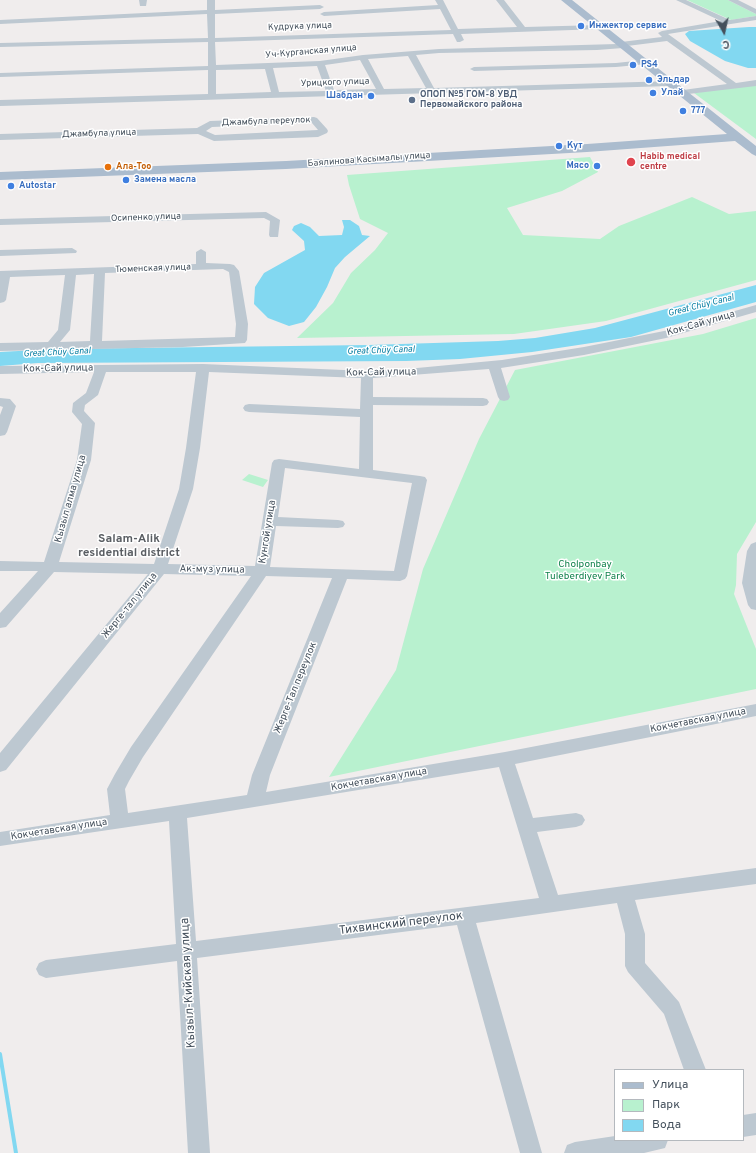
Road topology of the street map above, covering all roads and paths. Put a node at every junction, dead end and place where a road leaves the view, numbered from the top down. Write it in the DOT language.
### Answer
graph roads {
  1 [pos="211,0"];
  2 [pos="267,0"];
  3 [pos="316,0"];
  4 [pos="500,0"];
  5 [pos="566,0"];
  6 [pos="680,0"];
  7 [pos="684,0"];
  8 [pos="732,0"];
  9 [pos="441,4"];
  10 [pos="269,10"];
  11 [pos="322,10"];
  12 [pos="28,12"];
  13 [pos="756,12"];
  14 [pos="211,13"];
  15 [pos="756,18"];
  16 [pos="22,21"];
  17 [pos="0,22"];
  18 [pos="730,22"];
  19 [pos="600,27"];
  20 [pos="333,30"];
  21 [pos="523,30"];
  22 [pos="456,32"];
  23 [pos="669,38"];
  24 [pos="212,40"];
  25 [pos="0,45"];
  26 [pos="622,45"];
  27 [pos="410,54"];
  28 [pos="363,57"];
  29 [pos="644,62"];
  30 [pos="320,63"];
  31 [pos="268,66"];
  32 [pos="212,68"];
  33 [pos="475,69"];
  34 [pos="0,75"];
  35 [pos="670,83"];
  36 [pos="756,83"];
  37 [pos="735,86"];
  38 [pos="431,89"];
  39 [pos="381,91"];
  40 [pos="331,93"];
  41 [pos="683,93"];
  42 [pos="276,94"];
  43 [pos="212,96"];
  44 [pos="0,103"];
  45 [pos="199,131"];
  46 [pos="0,137"];
  47 [pos="737,137"];
  48 [pos="756,152"];
  49 [pos="0,176"];
  50 [pos="0,222"];
  51 [pos="274,235"];
  52 [pos="72,250"];
  53 [pos="201,252"];
  54 [pos="0,254"];
  55 [pos="201,267"];
  56 [pos="100,271"];
  57 [pos="71,272"];
  58 [pos="2,274"];
  59 [pos="0,300"];
  60 [pos="756,308"];
  61 [pos="96,344"];
  62 [pos="52,345"];
  63 [pos="0,347"];
  64 [pos="494,365"];
  65 [pos="101,368"];
  66 [pos="203,368"];
  67 [pos="0,370"];
  68 [pos="367,375"];
  69 [pos="504,398"];
  70 [pos="0,402"];
  71 [pos="483,402"];
  72 [pos="367,407"];
  73 [pos="249,408"];
  74 [pos="0,432"];
  75 [pos="366,474"];
  76 [pos="270,521"];
  77 [pos="338,524"];
  78 [pos="756,547"];
  79 [pos="0,566"];
  80 [pos="50,567"];
  81 [pos="159,570"];
  82 [pos="262,571"];
  83 [pos="341,575"];
  84 [pos="400,576"];
  85 [pos="756,605"];
  86 [pos="0,623"];
  87 [pos="756,710"];
  88 [pos="505,759"];
  89 [pos="0,766"];
  90 [pos="255,801"];
  91 [pos="178,812"];
  92 [pos="576,820"];
  93 [pos="120,821"];
  94 [pos="526,826"];
  95 [pos="0,839"];
  96 [pos="756,876"];
  97 [pos="624,894"];
  98 [pos="551,905"];
  99 [pos="464,916"];
  100 [pos="187,951"];
  101 [pos="46,969"];
  102 [pos="695,1069"];
  103 [pos="756,1124"];
  104 [pos="744,1126"];
  105 [pos="654,1141"];
  106 [pos="627,1149"];
  107 [pos="199,1153"];
  108 [pos="531,1153"];
  109 [pos="575,1153"];
  1 -- 14 [label="street"];
  2 -- 10 [label="street"];
  3 -- 11 [label="street"];
  4 -- 21 [label="street"];
  5 -- 19 [label="main road"];
  6 -- 18 [label="street"];
  7 -- 18 [label="street"];
  8 -- 13 [label="street"];
  9 -- 11 [label="street"];
  9 -- 22 [label="street"];
  10 -- 11 [label="street"];
  10 -- 14 [label="street"];
  11 -- 20 [label="street"];
  12 -- 16 [label="street"];
  14 -- 16 [label="street"];
  14 -- 24 [label="street"];
  15 -- 18 [label="street"];
  16 -- 17 [label="street"];
  18 -- 23 [label="street"];
  19 -- 21 [label="street, Кудрука улица"];
  19 -- 26 [label="main road"];
  20 -- 22 [label="street, Кудрука улица"];
  20 -- 24 [label="street, Кудрука улица"];
  21 -- 22 [label="street, Кудрука улица"];
  22 -- 33 [label="street"];
  23 -- 26 [label="street, Уч-Курганская улица"];
  23 -- 37 [label="street"];
  24 -- 25 [label="street, Кудрука улица"];
  24 -- 32 [label="street"];
  26 -- 29 [label="main road"];
  26 -- 33 [label="street, Уч-Курганская улица"];
  27 -- 28 [label="street, Уч-Курганская улица"];
  27 -- 33 [label="street, Уч-Курганская улица"];
  27 -- 38 [label="street"];
  28 -- 30 [label="street, Уч-Курганская улица"];
  28 -- 39 [label="street"];
  29 -- 33 [label="street"];
  29 -- 35 [label="main road"];
  30 -- 31 [label="street, Уч-Курганская улица"];
  30 -- 40 [label="street"];
  31 -- 32 [label="street, Уч-Курганская улица"];
  31 -- 42 [label="street"];
  32 -- 34 [label="street, Уч-Курганская улица"];
  32 -- 43 [label="street"];
  33 -- 35 [label="street, Урицкого улица"];
  33 -- 38 [label="street, Урицкого улица"];
  35 -- 41 [label="main road"];
  36 -- 37 [label="street"];
  37 -- 41 [label="street"];
  38 -- 39 [label="street, Урицкого улица"];
  39 -- 40 [label="street, Урицкого улица"];
  40 -- 42 [label="street, Урицкого улица"];
  41 -- 47 [label="main road"];
  42 -- 43 [label="street, Урицкого улица"];
  43 -- 44 [label="street, Урицкого улица"];
  45 -- 45 [label="street, Джамбула переулок"];
  45 -- 46 [label="street, Джамбула улица"];
  47 -- 48 [label="main road"];
  47 -- 49 [label="main road, Баялинова Касымалы улица"];
  50 -- 51 [label="street, Осипенко улица"];
  52 -- 54 [label="street"];
  53 -- 55 [label="street"];
  55 -- 56 [label="street, Тюменская улица"];
  55 -- 61 [label="street, Тюменская улица"];
  56 -- 57 [label="street, Тюменская улица"];
  56 -- 61 [label="street"];
  57 -- 58 [label="street, Тюменская улица"];
  57 -- 62 [label="street"];
  58 -- 59 [label="street"];
  60 -- 64 [label="street, Кок-Сай улица"];
  61 -- 62 [label="street"];
  62 -- 63 [label="street"];
  64 -- 68 [label="street, Кок-Сай улица"];
  64 -- 69 [label="street"];
  65 -- 66 [label="street, Кок-Сай улица"];
  65 -- 67 [label="street, Кок-Сай улица"];
  65 -- 80 [label="street, Кызыл алма улица"];
  66 -- 68 [label="street, Кок-Сай улица"];
  66 -- 81 [label="street, Жерге-тал улица"];
  68 -- 72 [label="street"];
  70 -- 74 [label="street"];
  71 -- 72 [label="street"];
  72 -- 73 [label="street"];
  72 -- 75 [label="street"];
  75 -- 76 [label="street, Кунгой улица"];
  75 -- 84 [label="street, Кунгой улица"];
  76 -- 77 [label="street"];
  76 -- 82 [label="street, Кунгой улица"];
  78 -- 85 [label="street"];
  79 -- 80 [label="street, Ак-муз улица"];
  80 -- 81 [label="street, Ак-муз улица"];
  80 -- 86 [label="street, Кызыл алма улица"];
  81 -- 82 [label="street, Ак-муз улица"];
  81 -- 89 [label="street, Жерге-тал улица"];
  82 -- 83 [label="street, Ак-муз улица"];
  82 -- 93 [label="street, Кунгой улица"];
  83 -- 84 [label="street, Ак-муз улица"];
  83 -- 90 [label="street, Жерге-Тал переулок"];
  87 -- 88 [label="street, Кокчетавская улица"];
  88 -- 90 [label="street, Кокчетавская улица"];
  88 -- 94 [label="street"];
  90 -- 91 [label="street, Кокчетавская улица"];
  91 -- 93 [label="street, Кокчетавская улица"];
  91 -- 100 [label="street, Кызыл-Кийская улица"];
  92 -- 94 [label="street"];
  93 -- 95 [label="street, Кокчетавская улица"];
  94 -- 98 [label="street"];
  96 -- 97 [label="street, Тихвинский переулок"];
  97 -- 98 [label="street, Тихвинский переулок"];
  97 -- 102 [label="street"];
  98 -- 99 [label="street, Тихвинский переулок"];
  99 -- 100 [label="street, Тихвинский переулок"];
  99 -- 108 [label="street"];
  100 -- 101 [label="street, Тихвинский переулок"];
  100 -- 107 [label="street, Кызыл-Кийская улица"];
  103 -- 104 [label="street"];
  105 -- 106 [label="street"];
  106 -- 109 [label="street"];
}
